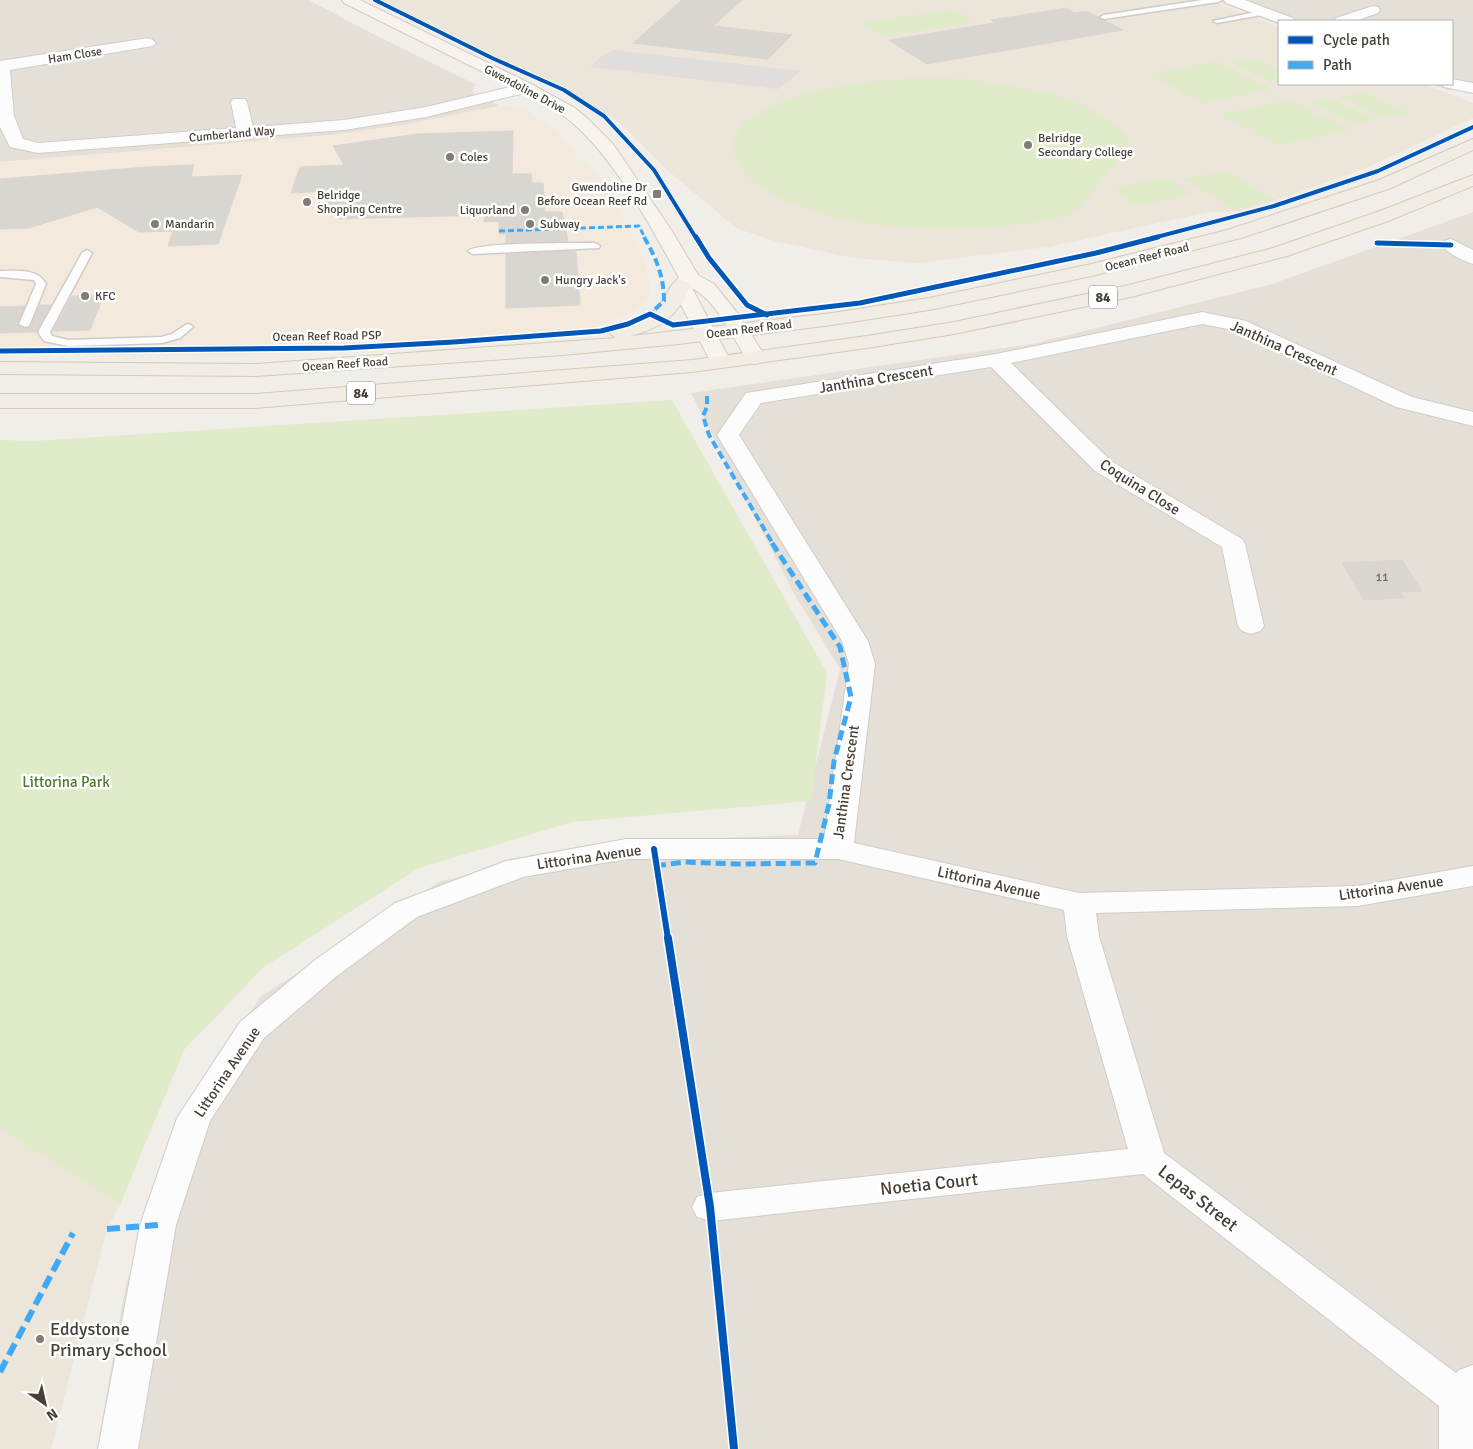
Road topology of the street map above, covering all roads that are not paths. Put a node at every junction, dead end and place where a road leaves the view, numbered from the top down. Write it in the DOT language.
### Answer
graph roads {
  1 [pos="350,0"];
  2 [pos="1148,0"];
  3 [pos="1218,0"];
  4 [pos="1232,0"];
  5 [pos="1170,7"];
  6 [pos="1373,10"];
  7 [pos="1264,12"];
  8 [pos="1104,17"];
  9 [pos="1285,20"];
  10 [pos="1344,20"];
  11 [pos="1217,21"];
  12 [pos="148,43"];
  13 [pos="1,66"];
  14 [pos="1453,85"];
  15 [pos="527,88"];
  16 [pos="1473,88"];
  17 [pos="239,102"];
  18 [pos="246,133"];
  19 [pos="1473,144"];
  20 [pos="1473,180"];
  21 [pos="1452,245"];
  22 [pos="595,246"];
  23 [pos="473,251"];
  24 [pos="87,253"];
  25 [pos="1473,258"];
  26 [pos="0,274"];
  27 [pos="686,282"];
  28 [pos="25,324"];
  29 [pos="187,327"];
  30 [pos="740,331"];
  31 [pos="707,334"];
  32 [pos="563,349"];
  33 [pos="756,358"];
  34 [pos="996,360"];
  35 [pos="720,362"];
  36 [pos="0,368"];
  37 [pos="0,401"];
  38 [pos="1473,419"];
  39 [pos="1251,626"];
  40 [pos="838,849"];
  41 [pos="1473,876"];
  42 [pos="1079,903"];
  43 [pos="1149,1160"];
  44 [pos="710,1207"];
  45 [pos="1466,1390"];
  46 [pos="118,1449"];
  47 [pos="1458,1449"];
  1 -- 15 [label="street, Gwendoline Drive"];
  2 -- 5 [label="lane"];
  3 -- 5 [label="lane"];
  4 -- 7 [label="street"];
  5 -- 8 [label="lane"];
  6 -- 10 [label="street"];
  7 -- 9 [label="street"];
  7 -- 11 [label="lane"];
  12 -- 13 [label="street, Ham Close"];
  13 -- 18 [label="street, Cumberland Way"];
  14 -- 16 [label="street"];
  15 -- 18 [label="street, Cumberland Way"];
  15 -- 27 [label="street, Gwendoline Drive"];
  17 -- 18 [label="street"];
  19 -- 30 [label="main road, Ocean Reef Road / 84"];
  20 -- 33 [label="main road, Ocean Reef Road / 84"];
  21 -- 25 [label="street"];
  22 -- 23 [label="lane"];
  24 -- 29 [label="lane"];
  26 -- 28 [label="lane"];
  27 -- 30 [label="street, Gwendoline Drive"];
  27 -- 31 [label="street, Gwendoline Drive"];
  27 -- 32 [label="main road"];
  30 -- 31 [label="main road, Ocean Reef Road / 84"];
  30 -- 33 [label="street, Gwendoline Drive"];
  31 -- 32 [label="main road, Ocean Reef Road / 84"];
  31 -- 35 [label="street, Gwendoline Drive"];
  32 -- 36 [label="main road, Ocean Reef Road / 84"];
  33 -- 35 [label="main road, Ocean Reef Road / 84"];
  34 -- 38 [label="street, Janthina Crescent"];
  34 -- 39 [label="street, Coquina Close"];
  34 -- 40 [label="street, Janthina Crescent"];
  35 -- 37 [label="main road, Ocean Reef Road / 84"];
  40 -- 42 [label="street, Littorina Avenue"];
  40 -- 46 [label="street, Littorina Avenue"];
  41 -- 42 [label="street, Littorina Avenue"];
  42 -- 43 [label="street, Lepas Street"];
  43 -- 44 [label="street, Noetia Court"];
  43 -- 45 [label="street, Lepas Street"];
  45 -- 47 [label="street"];
}
